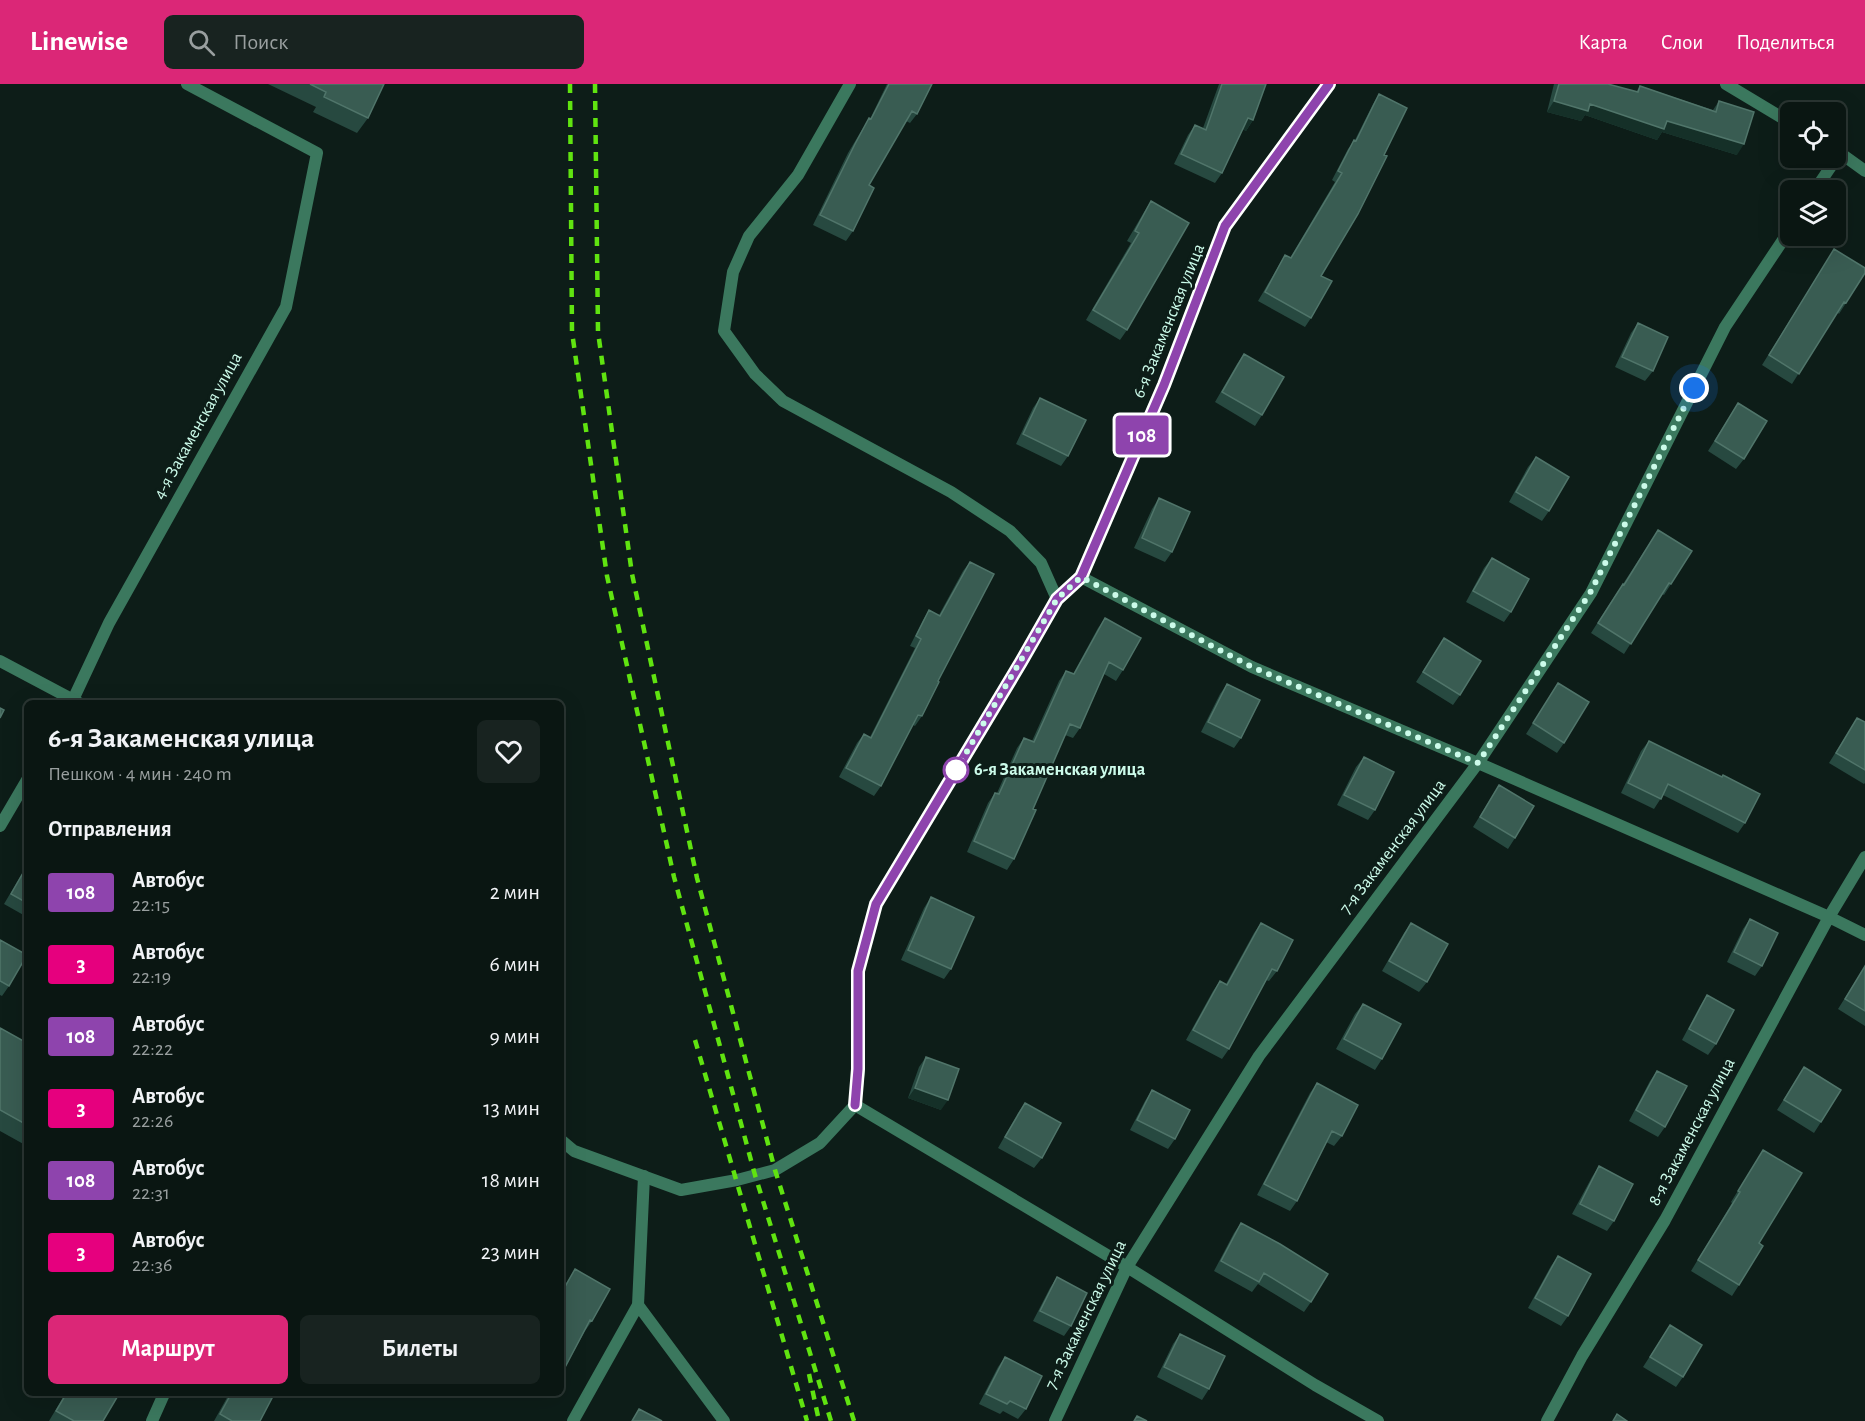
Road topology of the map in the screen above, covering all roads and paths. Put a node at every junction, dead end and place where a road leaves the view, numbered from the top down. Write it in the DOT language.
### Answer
graph roads {
  1 [pos="188,84"];
  2 [pos="850,84"];
  3 [pos="1329,84"];
  4 [pos="1726,84"];
  5 [pos="1780,116"];
  6 [pos="1846,157"];
  7 [pos="1865,171"];
  8 [pos="1780,244"];
  9 [pos="1081,577"];
  10 [pos="1057,599"];
  11 [pos="0,661"];
  12 [pos="71,700"];
  13 [pos="76,700"];
  14 [pos="1478,763"];
  15 [pos="24,785"];
  16 [pos="0,826"];
  17 [pos="1865,857"];
  18 [pos="1829,917"];
  19 [pos="1865,935"];
  20 [pos="855,1105"];
  21 [pos="564,1143"];
  22 [pos="644,1176"];
  23 [pos="1127,1267"];
  24 [pos="638,1305"];
  25 [pos="163,1396"];
  26 [pos="152,1421"];
  27 [pos="573,1421"];
  28 [pos="723,1421"];
  29 [pos="1055,1421"];
  30 [pos="1378,1421"];
  31 [pos="1547,1421"];
  1 -- 13 [label="street, 4-я Закаменская улица"];
  2 -- 10 [label="street"];
  3 -- 9 [label="street, 6-я Закаменская улица"];
  4 -- 5 [label="street"];
  6 -- 7 [label="street"];
  8 -- 14 [label="street, 7-я Закаменская улица"];
  9 -- 10 [label="street, 6-я Закаменская улица"];
  9 -- 14 [label="street"];
  10 -- 20 [label="street, 6-я Закаменская улица"];
  11 -- 12 [label="street"];
  14 -- 18 [label="street"];
  14 -- 23 [label="street, 7-я Закаменская улица"];
  15 -- 16 [label="street"];
  17 -- 18 [label="street, 8-я Закаменская улица"];
  18 -- 19 [label="street"];
  18 -- 31 [label="street, 8-я Закаменская улица"];
  20 -- 22 [label="street"];
  20 -- 23 [label="street"];
  21 -- 22 [label="street"];
  22 -- 24 [label="street"];
  23 -- 29 [label="street, 7-я Закаменская улица"];
  23 -- 30 [label="street"];
  24 -- 27 [label="street"];
  24 -- 28 [label="street"];
  25 -- 26 [label="street"];
}
